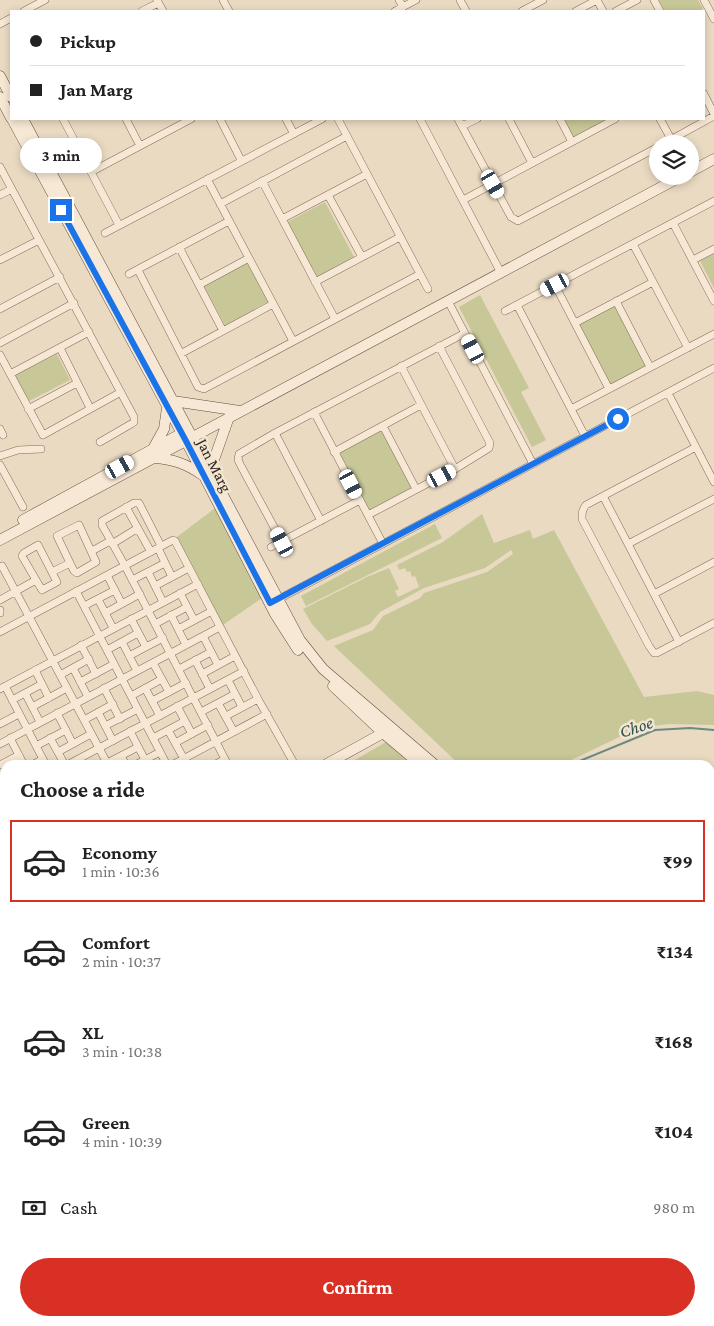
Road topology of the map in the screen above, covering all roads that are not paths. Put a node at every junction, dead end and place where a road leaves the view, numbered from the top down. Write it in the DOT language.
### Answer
graph roads {
  1 [pos="45,0"];
  2 [pos="416,0"];
  3 [pos="543,0"];
  4 [pos="597,0"];
  5 [pos="637,0"];
  6 [pos="704,0"];
  7 [pos="157,1"];
  8 [pos="528,3"];
  9 [pos="401,4"];
  10 [pos="26,10"];
  11 [pos="144,10"];
  12 [pos="578,10"];
  13 [pos="618,10"];
  14 [pos="714,19"];
  15 [pos="0,76"];
  16 [pos="10,95"];
  17 [pos="705,96"];
  18 [pos="0,97"];
  19 [pos="10,114"];
  20 [pos="714,115"];
  21 [pos="13,120"];
  22 [pos="24,120"];
  23 [pos="64,120"];
  24 [pos="127,120"];
  25 [pos="189,120"];
  26 [pos="221,120"];
  27 [pos="287,120"];
  28 [pos="320,120"];
  29 [pos="339,120"];
  30 [pos="421,120"];
  31 [pos="459,120"];
  32 [pos="475,120"];
  33 [pos="510,120"];
  34 [pos="561,120"];
  35 [pos="610,120"];
  36 [pos="661,120"];
  37 [pos="462,126"];
  38 [pos="294,134"];
  39 [pos="668,135"];
  40 [pos="680,135"];
  41 [pos="347,136"];
  42 [pos="572,142"];
  43 [pos="140,146"];
  44 [pos="649,152"];
  45 [pos="714,159"];
  46 [pos="241,160"];
  47 [pos="532,163"];
  48 [pos="0,167"];
  49 [pos="699,167"];
  50 [pos="91,172"];
  51 [pos="367,174"];
  52 [pos="207,178"];
  53 [pos="262,181"];
  54 [pos="493,184"];
  55 [pos="665,185"];
  56 [pos="12,189"];
  57 [pos="0,195"];
  58 [pos="328,195"];
  59 [pos="463,200"];
  60 [pos="714,201"];
  61 [pos="220,204"];
  62 [pos="282,220"];
  63 [pos="229,221"];
  64 [pos="673,223"];
  65 [pos="119,225"];
  66 [pos="105,233"];
  67 [pos="400,237"];
  68 [pos="39,240"];
  69 [pos="633,244"];
  70 [pos="179,248"];
  71 [pos="714,249"];
  72 [pos="362,257"];
  73 [pos="249,258"];
  74 [pos="0,260"];
  75 [pos="693,260"];
  76 [pos="138,270"];
  77 [pos="501,272"];
  78 [pos="129,274"];
  79 [pos="420,274"];
  80 [pos="60,277"];
  81 [pos="316,282"];
  82 [pos="653,282"];
  83 [pos="199,285"];
  84 [pos="555,285"];
  85 [pos="428,289"];
  86 [pos="448,301"];
  87 [pos="616,301"];
  88 [pos="714,301"];
  89 [pos="74,303"];
  90 [pos="273,304"];
  91 [pos="517,305"];
  92 [pos="0,309"];
  93 [pos="505,312"];
  94 [pos="335,319"];
  95 [pos="575,323"];
  96 [pos="223,331"];
  97 [pos="89,332"];
  98 [pos="465,333"];
  99 [pos="714,334"];
  100 [pos="293,341"];
  101 [pos="0,343"];
  102 [pos="439,346"];
  103 [pos="60,348"];
  104 [pos="688,348"];
  105 [pos="182,353"];
  106 [pos="0,355"];
  107 [pos="401,366"];
  108 [pos="650,368"];
  109 [pos="714,368"];
  110 [pos="10,374"];
  111 [pos="78,383"];
  112 [pos="609,389"];
  113 [pos="121,392"];
  114 [pos="668,393"];
  115 [pos="170,404"];
  116 [pos="421,405"];
  117 [pos="90,408"];
  118 [pos="28,409"];
  119 [pos="571,409"];
  120 [pos="240,412"];
  121 [pos="314,412"];
  122 [pos="229,417"];
  123 [pos="383,426"];
  124 [pos="275,433"];
  125 [pos="187,436"];
  126 [pos="585,436"];
  127 [pos="100,442"];
  128 [pos="696,447"];
  129 [pos="41,449"];
  130 [pos="334,452"];
  131 [pos="154,453"];
  132 [pos="0,456"];
  133 [pos="533,464"];
  134 [pos="0,465"];
  135 [pos="455,469"];
  136 [pos="206,473"];
  137 [pos="714,482"];
  138 [pos="416,489"];
  139 [pos="603,496"];
  140 [pos="714,499"];
  141 [pos="360,500"];
  142 [pos="23,507"];
  143 [pos="126,507"];
  144 [pos="368,515"];
  145 [pos="321,521"];
  146 [pos="138,528"];
  147 [pos="0,532"];
  148 [pos="0,540"];
  149 [pos="111,542"];
  150 [pos="282,542"];
  151 [pos="382,544"];
  152 [pos="628,544"];
  153 [pos="271,547"];
  154 [pos="156,549"];
  155 [pos="92,551"];
  156 [pos="70,562"];
  157 [pos="714,562"];
  158 [pos="165,563"];
  159 [pos="2,566"];
  160 [pos="125,566"];
  161 [pos="189,568"];
  162 [pos="52,572"];
  163 [pos="148,572"];
  164 [pos="107,575"];
  165 [pos="172,577"];
  166 [pos="36,580"];
  167 [pos="132,580"];
  168 [pos="198,584"];
  169 [pos="155,586"];
  170 [pos="115,590"];
  171 [pos="16,592"];
  172 [pos="76,592"];
  173 [pos="180,593"];
  174 [pos="140,594"];
  175 [pos="654,594"];
  176 [pos="98,599"];
  177 [pos="0,600"];
  178 [pos="274,601"];
  179 [pos="163,602"];
  180 [pos="122,604"];
  181 [pos="84,606"];
  182 [pos="187,607"];
  183 [pos="148,610"];
  184 [pos="212,611"];
  185 [pos="105,613"];
  186 [pos="171,616"];
  187 [pos="29,617"];
  188 [pos="131,619"];
  189 [pos="194,620"];
  190 [pos="714,623"];
  191 [pos="155,624"];
  192 [pos="287,626"];
  193 [pos="220,627"];
  194 [pos="113,628"];
  195 [pos="178,629"];
  196 [pos="0,632"];
  197 [pos="138,633"];
  198 [pos="100,636"];
  199 [pos="203,636"];
  200 [pos="163,638"];
  201 [pos="122,642"];
  202 [pos="679,642"];
  203 [pos="82,645"];
  204 [pos="186,645"];
  205 [pos="146,647"];
  206 [pos="107,650"];
  207 [pos="211,652"];
  208 [pos="171,653"];
  209 [pos="129,656"];
  210 [pos="235,656"];
  211 [pos="89,659"];
  212 [pos="195,660"];
  213 [pos="53,661"];
  214 [pos="153,662"];
  215 [pos="114,664"];
  216 [pos="218,665"];
  217 [pos="73,668"];
  218 [pos="179,669"];
  219 [pos="35,670"];
  220 [pos="137,671"];
  221 [pos="244,671"];
  222 [pos="96,674"];
  223 [pos="202,674"];
  224 [pos="60,675"];
  225 [pos="122,679"];
  226 [pos="162,679"];
  227 [pos="228,680"];
  228 [pos="80,682"];
  229 [pos="186,683"];
  230 [pos="42,684"];
  231 [pos="2,687"];
  232 [pos="67,688"];
  233 [pos="104,688"];
  234 [pos="145,688"];
  235 [pos="210,689"];
  236 [pos="168,692"];
  237 [pos="25,693"];
  238 [pos="235,694"];
  239 [pos="131,696"];
  240 [pos="88,697"];
  241 [pos="49,698"];
  242 [pos="194,698"];
  243 [pos="258,699"];
  244 [pos="12,700"];
  245 [pos="152,701"];
  246 [pos="218,703"];
  247 [pos="75,704"];
  248 [pos="113,704"];
  249 [pos="177,706"];
  250 [pos="32,707"];
  251 [pos="242,707"];
  252 [pos="138,709"];
  253 [pos="98,712"];
  254 [pos="201,712"];
  255 [pos="57,713"];
  256 [pos="19,714"];
  257 [pos="268,714"];
  258 [pos="160,716"];
  259 [pos="226,716"];
  260 [pos="120,719"];
  261 [pos="84,720"];
  262 [pos="185,721"];
  263 [pos="1,722"];
  264 [pos="40,722"];
  265 [pos="146,723"];
  266 [pos="208,725"];
  267 [pos="105,726"];
  268 [pos="27,729"];
  269 [pos="66,730"];
  270 [pos="168,730"];
  271 [pos="130,731"];
  272 [pos="234,732"];
  273 [pos="383,733"];
  274 [pos="91,734"];
  275 [pos="192,734"];
  276 [pos="10,738"];
  277 [pos="50,738"];
  278 [pos="153,738"];
  279 [pos="112,741"];
  280 [pos="216,741"];
  281 [pos="175,743"];
  282 [pos="0,744"];
  283 [pos="73,744"];
  284 [pos="36,746"];
  285 [pos="138,747"];
  286 [pos="99,748"];
  287 [pos="58,752"];
  288 [pos="160,752"];
  289 [pos="19,755"];
  290 [pos="121,756"];
  291 [pos="82,757"];
  292 [pos="184,759"];
  293 [pos="11,760"];
  294 [pos="22,760"];
  295 [pos="43,760"];
  296 [pos="63,760"];
  297 [pos="76,760"];
  298 [pos="84,760"];
  299 [pos="105,760"];
  300 [pos="114,760"];
  301 [pos="123,760"];
  302 [pos="145,760"];
  303 [pos="165,760"];
  304 [pos="225,760"];
  305 [pos="292,760"];
  306 [pos="334,760"];
  307 [pos="415,760"];
  308 [pos="429,760"];
  1 -- 10 [label="street"];
  2 -- 9 [label="street"];
  3 -- 8 [label="street"];
  4 -- 12 [label="street"];
  5 -- 13 [label="street"];
  6 -- 14 [label="street"];
  7 -- 11 [label="street"];
  15 -- 16 [label="main road"];
  17 -- 20 [label="street"];
  18 -- 19 [label="main road"];
  20 -- 40 [label="street"];
  21 -- 115 [label="main road"];
  22 -- 115 [label="main road"];
  23 -- 50 [label="street"];
  24 -- 43 [label="street"];
  25 -- 43 [label="street"];
  26 -- 46 [label="street"];
  27 -- 38 [label="street"];
  28 -- 38 [label="street"];
  29 -- 41 [label="street"];
  30 -- 59 [label="street"];
  31 -- 37 [label="street"];
  32 -- 37 [label="street"];
  33 -- 47 [label="street"];
  34 -- 42 [label="street"];
  35 -- 42 [label="street"];
  36 -- 39 [label="street"];
  37 -- 54 [label="street"];
  38 -- 46 [label="street"];
  41 -- 51 [label="street"];
  41 -- 53 [label="street"];
  42 -- 47 [label="street"];
  43 -- 50 [label="street"];
  44 -- 54 [label="street"];
  45 -- 49 [label="main road"];
  46 -- 52 [label="street"];
  47 -- 54 [label="street"];
  48 -- 56 [label="street"];
  50 -- 65 [label="street"];
  51 -- 58 [label="street"];
  51 -- 67 [label="street"];
  52 -- 61 [label="street"];
  52 -- 65 [label="street"];
  53 -- 61 [label="street"];
  53 -- 62 [label="street"];
  54 -- 59 [label="street"];
  55 -- 77 [label="main road"];
  56 -- 57 [label="street"];
  56 -- 68 [label="street"];
  58 -- 62 [label="street"];
  58 -- 72 [label="street"];
  59 -- 77 [label="street"];
  60 -- 64 [label="street"];
  61 -- 63 [label="street"];
  62 -- 81 [label="street"];
  63 -- 70 [label="street"];
  63 -- 73 [label="street"];
  64 -- 69 [label="street"];
  64 -- 75 [label="street"];
  65 -- 66 [label="street"];
  67 -- 72 [label="street"];
  67 -- 79 [label="street"];
  68 -- 74 [label="street"];
  68 -- 80 [label="street"];
  69 -- 82 [label="street"];
  69 -- 84 [label="street"];
  70 -- 76 [label="street"];
  70 -- 83 [label="street"];
  71 -- 75 [label="street"];
  72 -- 81 [label="street"];
  73 -- 83 [label="street"];
  73 -- 90 [label="street"];
  75 -- 88 [label="street"];
  76 -- 78 [label="street"];
  76 -- 105 [label="street"];
  77 -- 86 [label="main road"];
  79 -- 85 [label="street"];
  79 -- 94 [label="street"];
  80 -- 89 [label="street"];
  80 -- 92 [label="street"];
  81 -- 94 [label="street"];
  82 -- 87 [label="street"];
  82 -- 104 [label="street"];
  83 -- 96 [label="street"];
  84 -- 91 [label="street"];
  84 -- 95 [label="street"];
  86 -- 98 [label="street"];
  86 -- 120 [label="main road"];
  87 -- 95 [label="street"];
  87 -- 108 [label="street"];
  89 -- 97 [label="street"];
  89 -- 101 [label="street"];
  90 -- 96 [label="street"];
  90 -- 100 [label="street"];
  91 -- 93 [label="street"];
  91 -- 119 [label="street"];
  94 -- 100 [label="street"];
  95 -- 112 [label="street"];
  96 -- 105 [label="street"];
  97 -- 103 [label="street"];
  97 -- 113 [label="street"];
  98 -- 102 [label="street"];
  98 -- 133 [label="street"];
  99 -- 104 [label="street"];
  100 -- 105 [label="street"];
  102 -- 107 [label="street"];
  102 -- 135 [label="street"];
  103 -- 110 [label="street"];
  103 -- 111 [label="street"];
  104 -- 108 [label="street"];
  106 -- 110 [label="street"];
  107 -- 116 [label="street"];
  107 -- 121 [label="street"];
  108 -- 112 [label="street"];
  109 -- 114 [label="street"];
  110 -- 118 [label="street"];
  111 -- 117 [label="street"];
  111 -- 118 [label="street"];
  112 -- 119 [label="street"];
  113 -- 117 [label="street"];
  113 -- 127 [label="street"];
  114 -- 126 [label="street"];
  114 -- 128 [label="street"];
  115 -- 120 [label="main road"];
  115 -- 125 [label="main road, Jan Marg"];
  115 -- 131 [label="main road"];
  116 -- 123 [label="street"];
  116 -- 135 [label="street"];
  117 -- 118 [label="street"];
  119 -- 126 [label="street"];
  120 -- 122 [label="main road"];
  121 -- 124 [label="street"];
  121 -- 130 [label="street"];
  122 -- 125 [label="main road"];
  122 -- 136 [label="main road"];
  123 -- 130 [label="street"];
  123 -- 138 [label="street"];
  124 -- 145 [label="street"];
  124 -- 150 [label="street"];
  125 -- 131 [label="main road"];
  125 -- 136 [label="main road, Jan Marg"];
  126 -- 133 [label="street"];
  128 -- 137 [label="street"];
  128 -- 139 [label="street"];
  129 -- 132 [label="street"];
  130 -- 141 [label="street"];
  131 -- 136 [label="main road"];
  131 -- 147 [label="main road"];
  131 -- 148 [label="main road"];
  133 -- 151 [label="street"];
  134 -- 142 [label="street"];
  135 -- 138 [label="street"];
  136 -- 178 [label="main road, Jan Marg"];
  138 -- 144 [label="street"];
  139 -- 152 [label="street"];
  139 -- 202 [label="street"];
  140 -- 152 [label="street"];
  141 -- 144 [label="street"];
  141 -- 145 [label="street"];
  143 -- 146 [label="street"];
  143 -- 149 [label="street"];
  143 -- 154 [label="street"];
  144 -- 151 [label="street"];
  145 -- 150 [label="street"];
  146 -- 149 [label="street"];
  146 -- 154 [label="street"];
  149 -- 155 [label="street"];
  149 -- 160 [label="street"];
  150 -- 153 [label="street"];
  151 -- 178 [label="street"];
  152 -- 175 [label="street"];
  154 -- 158 [label="street"];
  154 -- 160 [label="street"];
  154 -- 161 [label="street"];
  155 -- 156 [label="street"];
  155 -- 156 [label="street"];
  156 -- 162 [label="street"];
  157 -- 175 [label="street"];
  158 -- 163 [label="street"];
  158 -- 165 [label="street"];
  159 -- 171 [label="street"];
  160 -- 164 [label="street"];
  160 -- 167 [label="street"];
  161 -- 165 [label="street"];
  161 -- 168 [label="street"];
  162 -- 166 [label="street"];
  162 -- 166 [label="street"];
  163 -- 167 [label="street"];
  163 -- 169 [label="street"];
  164 -- 170 [label="street"];
  164 -- 172 [label="street"];
  165 -- 169 [label="street"];
  166 -- 171 [label="street"];
  167 -- 174 [label="street"];
  168 -- 173 [label="street"];
  168 -- 184 [label="street"];
  169 -- 179 [label="street"];
  170 -- 176 [label="street"];
  170 -- 180 [label="street"];
  171 -- 177 [label="street"];
  171 -- 187 [label="street"];
  172 -- 181 [label="street"];
  172 -- 187 [label="street"];
  173 -- 179 [label="street"];
  173 -- 182 [label="street"];
  174 -- 180 [label="street"];
  174 -- 183 [label="street"];
  175 -- 202 [label="street"];
  176 -- 181 [label="street"];
  176 -- 185 [label="street"];
  178 -- 192 [label="main road, Jan Marg"];
  178 -- 192 [label="main road, Jan Marg"];
  179 -- 183 [label="street"];
  180 -- 185 [label="street"];
  181 -- 198 [label="street"];
  182 -- 186 [label="street"];
  182 -- 189 [label="street"];
  183 -- 188 [label="street"];
  183 -- 191 [label="street"];
  184 -- 189 [label="street"];
  184 -- 193 [label="street"];
  185 -- 194 [label="street"];
  186 -- 191 [label="street"];
  186 -- 195 [label="street"];
  187 -- 196 [label="street"];
  187 -- 213 [label="street"];
  188 -- 194 [label="street"];
  188 -- 197 [label="street"];
  189 -- 195 [label="street"];
  190 -- 202 [label="street"];
  191 -- 200 [label="street"];
  192 -- 273 [label="main road, Jan Marg"];
  192 -- 308 [label="main road, Jan Marg"];
  193 -- 199 [label="street"];
  193 -- 210 [label="street"];
  194 -- 198 [label="street"];
  195 -- 204 [label="street"];
  197 -- 201 [label="street"];
  197 -- 205 [label="street"];
  198 -- 203 [label="street"];
  198 -- 206 [label="street"];
  199 -- 204 [label="street"];
  199 -- 207 [label="street"];
  200 -- 205 [label="street"];
  200 -- 208 [label="street"];
  201 -- 206 [label="street"];
  201 -- 209 [label="street"];
  203 -- 211 [label="street"];
  203 -- 213 [label="street"];
  204 -- 208 [label="street"];
  205 -- 209 [label="street"];
  206 -- 215 [label="street"];
  207 -- 212 [label="street"];
  207 -- 216 [label="street"];
  208 -- 214 [label="street"];
  208 -- 218 [label="street"];
  209 -- 220 [label="street"];
  210 -- 216 [label="street"];
  210 -- 221 [label="street"];
  211 -- 217 [label="street"];
  211 -- 222 [label="street"];
  212 -- 218 [label="street"];
  212 -- 223 [label="street"];
  213 -- 219 [label="street"];
  213 -- 224 [label="street"];
  214 -- 220 [label="street"];
  214 -- 226 [label="street"];
  215 -- 222 [label="street"];
  215 -- 225 [label="street"];
  216 -- 223 [label="street"];
  217 -- 224 [label="street"];
  217 -- 228 [label="street"];
  218 -- 229 [label="street"];
  219 -- 230 [label="street"];
  219 -- 231 [label="street"];
  220 -- 225 [label="street"];
  221 -- 227 [label="street"];
  221 -- 243 [label="street"];
  222 -- 228 [label="street"];
  223 -- 235 [label="street"];
  224 -- 232 [label="street"];
  225 -- 233 [label="street"];
  225 -- 239 [label="street"];
  226 -- 234 [label="street"];
  226 -- 236 [label="street"];
  227 -- 235 [label="street"];
  227 -- 238 [label="street"];
  228 -- 240 [label="street"];
  229 -- 236 [label="street"];
  229 -- 242 [label="street"];
  230 -- 237 [label="street"];
  230 -- 241 [label="street"];
  231 -- 244 [label="street"];
  232 -- 241 [label="street"];
  232 -- 247 [label="street"];
  233 -- 240 [label="street"];
  233 -- 248 [label="street"];
  234 -- 239 [label="street"];
  234 -- 245 [label="street"];
  235 -- 242 [label="street"];
  236 -- 245 [label="street"];
  237 -- 244 [label="street"];
  237 -- 250 [label="street"];
  238 -- 246 [label="street"];
  238 -- 251 [label="street"];
  239 -- 252 [label="street"];
  240 -- 247 [label="street"];
  241 -- 250 [label="street"];
  242 -- 249 [label="street"];
  242 -- 254 [label="street"];
  243 -- 251 [label="street"];
  243 -- 257 [label="street"];
  244 -- 256 [label="street"];
  245 -- 258 [label="street"];
  246 -- 254 [label="street"];
  246 -- 259 [label="street"];
  247 -- 255 [label="street"];
  247 -- 261 [label="street"];
  248 -- 253 [label="street"];
  248 -- 260 [label="street"];
  249 -- 258 [label="street"];
  249 -- 262 [label="street"];
  250 -- 264 [label="street"];
  251 -- 259 [label="street"];
  252 -- 260 [label="street"];
  252 -- 265 [label="street"];
  253 -- 261 [label="street"];
  253 -- 267 [label="street"];
  254 -- 266 [label="street"];
  255 -- 264 [label="street"];
  255 -- 269 [label="street"];
  256 -- 263 [label="street"];
  256 -- 268 [label="street"];
  257 -- 272 [label="street"];
  257 -- 305 [label="street"];
  258 -- 265 [label="street"];
  259 -- 272 [label="street"];
  260 -- 267 [label="street"];
  261 -- 274 [label="street"];
  262 -- 270 [label="street"];
  262 -- 275 [label="street"];
  264 -- 268 [label="street"];
  265 -- 271 [label="street"];
  265 -- 278 [label="street"];
  266 -- 275 [label="street"];
  266 -- 280 [label="street"];
  267 -- 279 [label="street"];
  268 -- 276 [label="street"];
  268 -- 284 [label="street"];
  269 -- 277 [label="street"];
  269 -- 283 [label="street"];
  270 -- 278 [label="street"];
  270 -- 281 [label="street"];
  271 -- 279 [label="street"];
  271 -- 285 [label="street"];
  272 -- 280 [label="street"];
  273 -- 306 [label="main road"];
  273 -- 307 [label="main road, Jan Marg"];
  274 -- 283 [label="street"];
  274 -- 286 [label="street"];
  275 -- 281 [label="street"];
  276 -- 282 [label="street"];
  276 -- 289 [label="street"];
  277 -- 284 [label="street"];
  277 -- 287 [label="street"];
  278 -- 288 [label="street"];
  279 -- 286 [label="street"];
  280 -- 292 [label="street"];
  280 -- 304 [label="street"];
  281 -- 292 [label="street"];
  283 -- 287 [label="street"];
  284 -- 295 [label="street"];
  285 -- 290 [label="street"];
  285 -- 302 [label="street"];
  286 -- 291 [label="street"];
  286 -- 299 [label="street"];
  287 -- 296 [label="street"];
  288 -- 302 [label="street"];
  288 -- 303 [label="street"];
  289 -- 293 [label="street"];
  289 -- 294 [label="street"];
  290 -- 300 [label="street"];
  290 -- 301 [label="street"];
  291 -- 297 [label="street"];
  291 -- 298 [label="street"];
}
